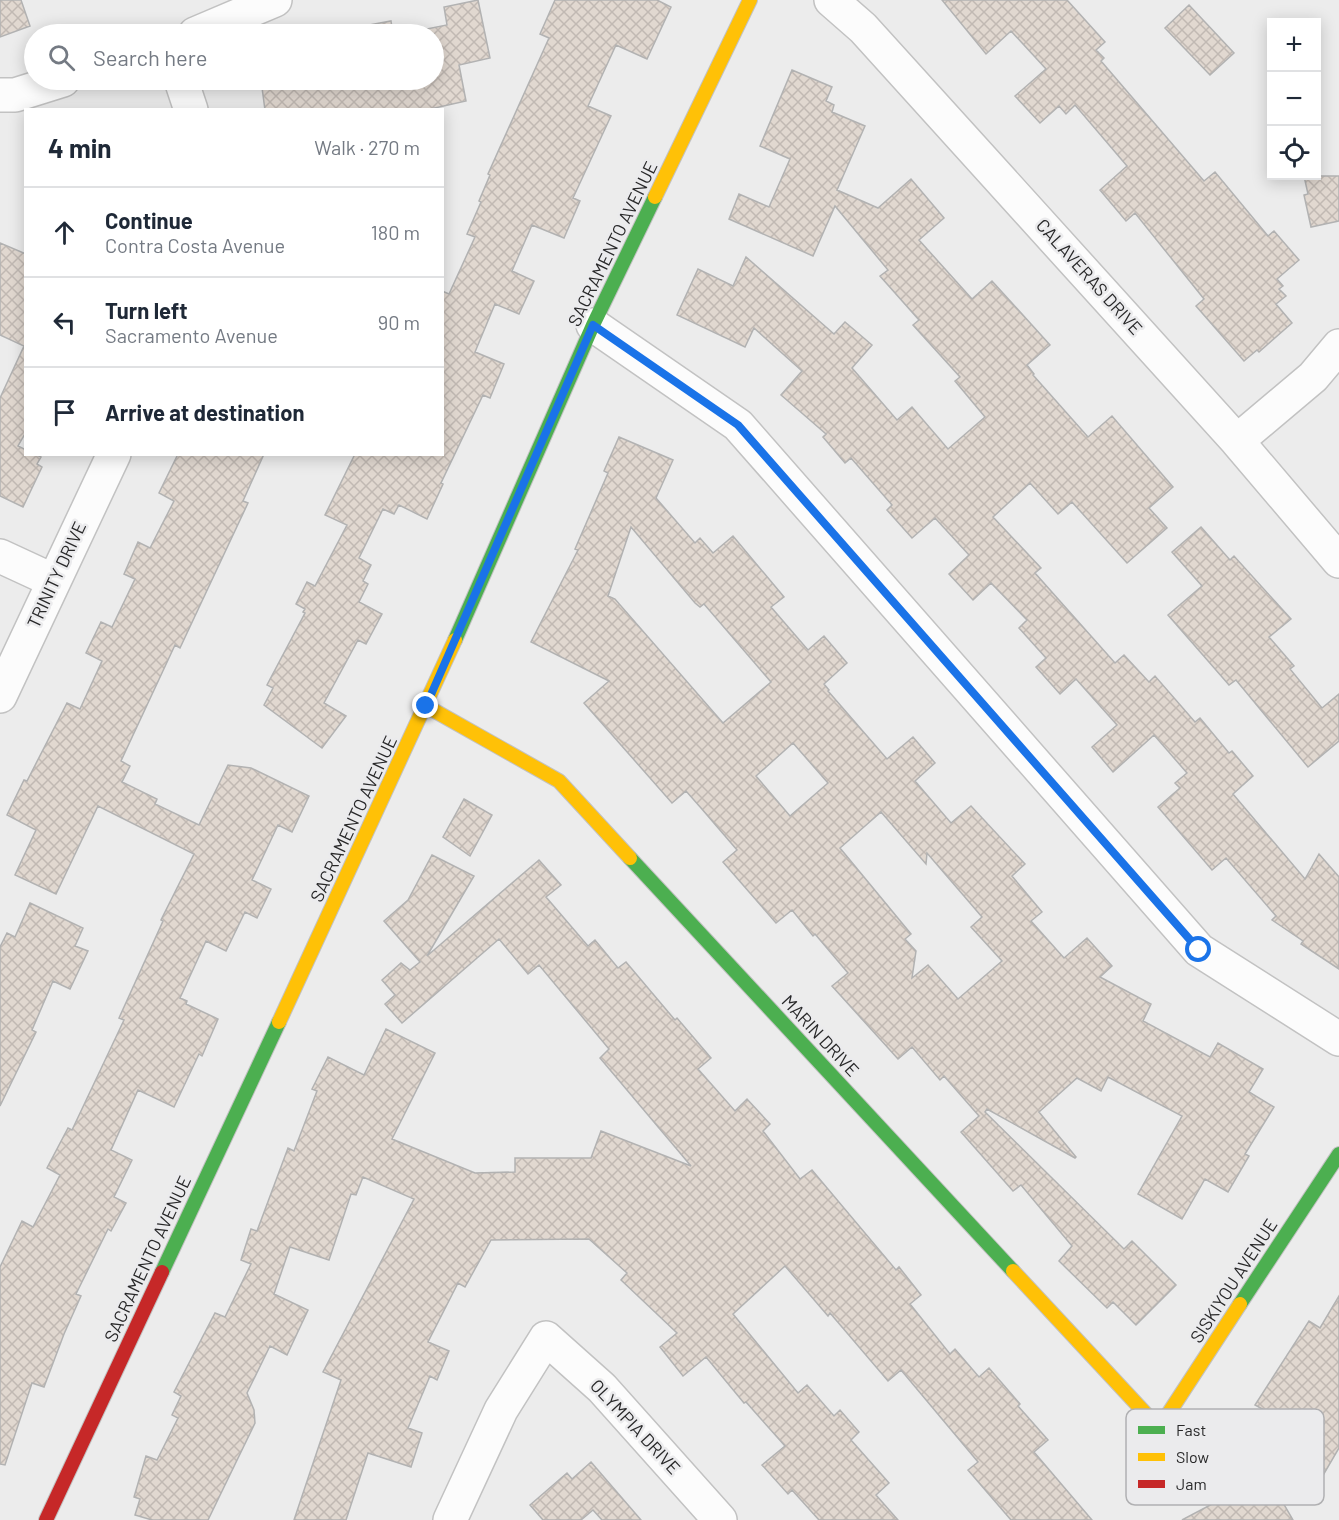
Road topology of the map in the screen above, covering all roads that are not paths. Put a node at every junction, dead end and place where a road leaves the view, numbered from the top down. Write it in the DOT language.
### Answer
graph roads {
  1 [pos="275,0"];
  2 [pos="750,0"];
  3 [pos="831,0"];
  4 [pos="219,24"];
  5 [pos="31,90"];
  6 [pos="184,90"];
  7 [pos="0,95"];
  8 [pos="190,108"];
  9 [pos="593,325"];
  10 [pos="1339,346"];
  11 [pos="1237,441"];
  12 [pos="113,456"];
  13 [pos="0,556"];
  14 [pos="1339,561"];
  15 [pos="54,581"];
  16 [pos="0,696"];
  17 [pos="426,706"];
  18 [pos="1339,1039"];
  19 [pos="1339,1154"];
  20 [pos="1141,1409"];
  21 [pos="1171,1409"];
  22 [pos="46,1520"];
  23 [pos="450,1520"];
  24 [pos="720,1520"];
  1 -- 4 [label="street"];
  2 -- 9 [label="street, SACRAMENTO AVENUE"];
  3 -- 11 [label="street, CALAVERAS DRIVE"];
  5 -- 7 [label="street"];
  6 -- 8 [label="street"];
  9 -- 17 [label="street, SACRAMENTO AVENUE"];
  9 -- 18 [label="street"];
  10 -- 11 [label="street"];
  11 -- 14 [label="street, CALAVERAS DRIVE"];
  12 -- 15 [label="street, TRINITY DRIVE"];
  13 -- 15 [label="street"];
  15 -- 16 [label="street, TRINITY DRIVE"];
  17 -- 20 [label="street, MARIN DRIVE"];
  17 -- 22 [label="street, SACRAMENTO AVENUE"];
  19 -- 21 [label="street, SISKIYOU AVENUE"];
  23 -- 24 [label="street, OLYMPIA DRIVE"];
}
